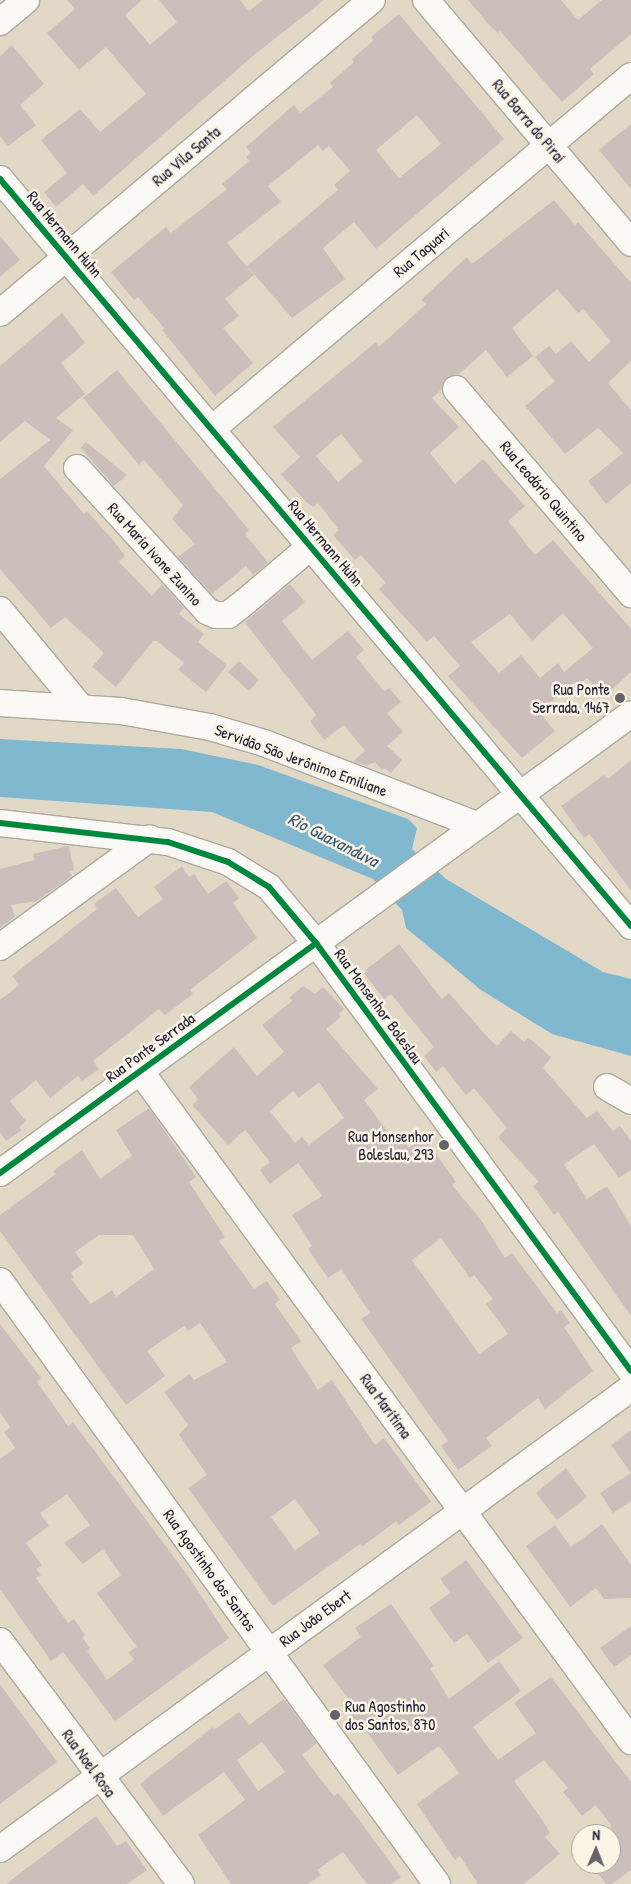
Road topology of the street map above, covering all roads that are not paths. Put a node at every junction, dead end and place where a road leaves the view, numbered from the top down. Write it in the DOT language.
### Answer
graph roads {
  1 [pos="26,0"];
  2 [pos="372,0"];
  3 [pos="426,0"];
  4 [pos="0,22"];
  5 [pos="631,76"];
  6 [pos="549,145"];
  7 [pos="0,179"];
  8 [pos="631,243"];
  9 [pos="66,257"];
  10 [pos="0,313"];
  11 [pos="456,389"];
  12 [pos="212,429"];
  13 [pos="77,468"];
  14 [pos="311,546"];
  15 [pos="631,594"];
  16 [pos="0,610"];
  17 [pos="0,703"];
  18 [pos="81,708"];
  19 [pos="631,714"];
  20 [pos="521,794"];
  21 [pos="0,824"];
  22 [pos="477,825"];
  23 [pos="150,838"];
  24 [pos="631,926"];
  25 [pos="316,943"];
  26 [pos="0,947"];
  27 [pos="140,1071"];
  28 [pos="607,1086"];
  29 [pos="631,1101"];
  30 [pos="0,1173"];
  31 [pos="0,1281"];
  32 [pos="631,1371"];
  33 [pos="631,1388"];
  34 [pos="462,1511"];
  35 [pos="0,1641"];
  36 [pos="269,1652"];
  37 [pos="631,1742"];
  38 [pos="98,1776"];
  39 [pos="0,1848"];
  40 [pos="181,1884"];
  41 [pos="437,1884"];
  1 -- 4 [label="street"];
  2 -- 9 [label="street, Rua Vila Santa"];
  3 -- 6 [label="street, Rua Barra do Piraí"];
  5 -- 6 [label="street, Rua Taquari"];
  6 -- 8 [label="street, Rua Barra do Piraí"];
  6 -- 12 [label="street, Rua Taquari"];
  7 -- 9 [label="street, Rua Hermann Huhn"];
  9 -- 10 [label="street, Rua Vila Santa"];
  9 -- 12 [label="street, Rua Hermann Huhn"];
  11 -- 15 [label="street, Rua Leodório Quintino"];
  12 -- 14 [label="street, Rua Hermann Huhn"];
  13 -- 14 [label="street, Rua Maria Ivone Zunino"];
  14 -- 20 [label="street, Rua Hermann Huhn"];
  16 -- 18 [label="street"];
  17 -- 18 [label="street, Servidão São Jerônimo Emiliane"];
  18 -- 22 [label="street, Servidão São Jerônimo Emiliane"];
  19 -- 20 [label="street, Rua Ponte Serrada"];
  20 -- 22 [label="street, Rua Ponte Serrada"];
  20 -- 24 [label="street, Rua Hermann Huhn"];
  21 -- 23 [label="street, Rua Monsenhor Boleslau"];
  22 -- 25 [label="street, Rua Ponte Serrada"];
  23 -- 25 [label="street, Rua Monsenhor Boleslau"];
  23 -- 26 [label="street"];
  25 -- 27 [label="street, Rua Ponte Serrada"];
  25 -- 32 [label="street, Rua Monsenhor Boleslau"];
  27 -- 30 [label="street, Rua Ponte Serrada"];
  27 -- 34 [label="street, Rua Marítima"];
  28 -- 29 [label="street"];
  31 -- 36 [label="street, Rua Agostinho dos Santos"];
  33 -- 34 [label="street, Rua João Ebert"];
  34 -- 36 [label="street, Rua João Ebert"];
  34 -- 37 [label="street, Rua Marítima"];
  35 -- 38 [label="street, Rua Noel Rosa"];
  36 -- 38 [label="street, Rua João Ebert"];
  36 -- 41 [label="street, Rua Agostinho dos Santos"];
  38 -- 39 [label="street, Rua João Ebert"];
  38 -- 40 [label="street, Rua Noel Rosa"];
}
